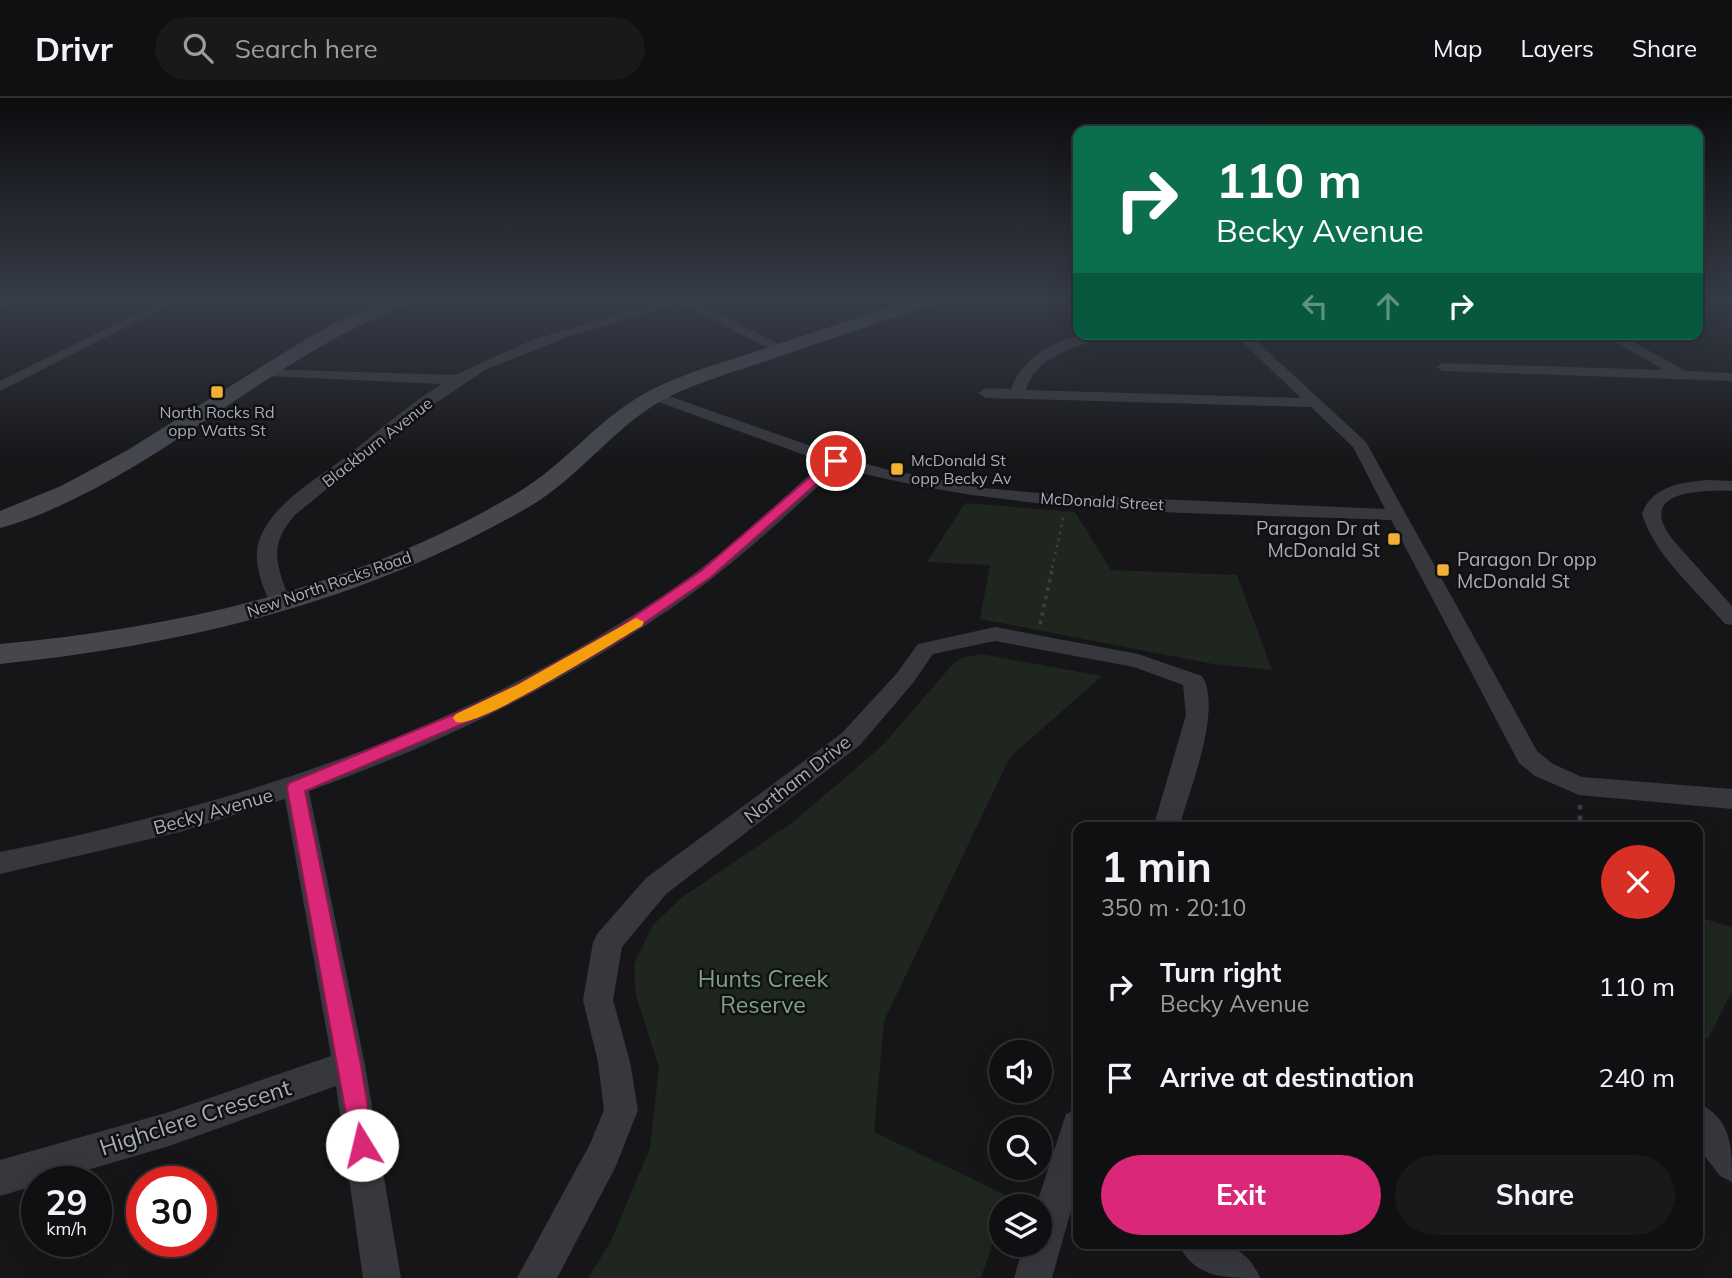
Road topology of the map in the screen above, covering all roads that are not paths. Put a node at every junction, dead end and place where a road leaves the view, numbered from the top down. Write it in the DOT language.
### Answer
graph roads {
  1 [pos="65,354"];
  2 [pos="295,354"];
  3 [pos="514,354"];
  4 [pos="765,354"];
  5 [pos="1052,354"];
  6 [pos="1263,354"];
  7 [pos="1645,354"];
  8 [pos="1443,367"];
  9 [pos="267,372"];
  10 [pos="1683,375"];
  11 [pos="1732,377"];
  12 [pos="458,380"];
  13 [pos="0,387"];
  14 [pos="986,393"];
  15 [pos="1017,393"];
  16 [pos="655,396"];
  17 [pos="1315,403"];
  18 [pos="836,461"];
  19 [pos="1732,486"];
  20 [pos="1396,514"];
  21 [pos="0,520"];
  22 [pos="281,604"];
  23 [pos="1732,619"];
  24 [pos="0,654"];
  25 [pos="296,788"];
  26 [pos="1732,799"];
  27 [pos="1168,822"];
  28 [pos="0,863"];
  29 [pos="349,1065"];
  30 [pos="1703,1126"];
  31 [pos="1073,1160"];
  32 [pos="1732,1164"];
  33 [pos="0,1178"];
  34 [pos="1070,1181"];
  35 [pos="1204,1249"];
  36 [pos="382,1278"];
  37 [pos="536,1278"];
  38 [pos="1033,1278"];
  39 [pos="1241,1278"];
  1 -- 13 [label="street"];
  2 -- 9 [label="street"];
  3 -- 12 [label="street, Blackburn Avenue"];
  4 -- 16 [label="street, New North Rocks Road"];
  5 -- 15 [label="street"];
  6 -- 17 [label="street"];
  7 -- 10 [label="street"];
  8 -- 10 [label="street"];
  9 -- 12 [label="street"];
  9 -- 21 [label="street"];
  10 -- 11 [label="street"];
  12 -- 22 [label="street, Blackburn Avenue"];
  14 -- 15 [label="street"];
  15 -- 17 [label="street"];
  16 -- 18 [label="street, McDonald Street"];
  16 -- 22 [label="street, New North Rocks Road"];
  17 -- 20 [label="street"];
  18 -- 20 [label="street, McDonald Street"];
  18 -- 25 [label="street, Becky Avenue"];
  19 -- 23 [label="street"];
  20 -- 26 [label="street"];
  22 -- 24 [label="street, New North Rocks Road"];
  25 -- 28 [label="street, Becky Avenue"];
  25 -- 29 [label="street"];
  27 -- 37 [label="street, Northam Drive"];
  29 -- 33 [label="street, Highclere Crescent"];
  29 -- 36 [label="street"];
  30 -- 32 [label="street"];
  31 -- 34 [label="street"];
  34 -- 38 [label="street"];
  35 -- 39 [label="street"];
}
